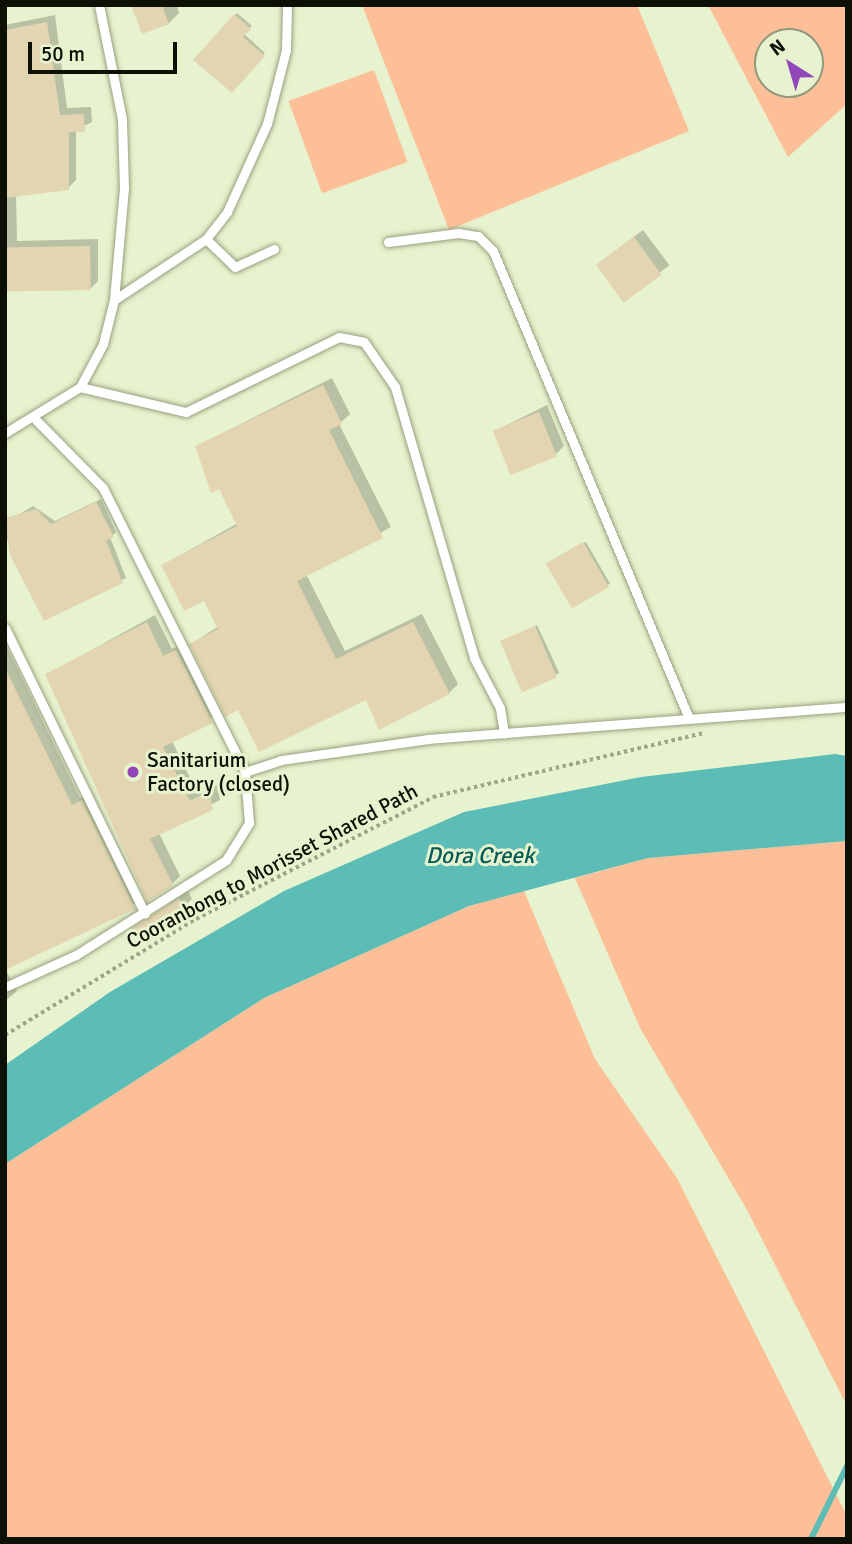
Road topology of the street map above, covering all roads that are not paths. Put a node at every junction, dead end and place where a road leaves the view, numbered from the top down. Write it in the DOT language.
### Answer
graph roads {
  1 [pos="99,5"];
  2 [pos="287,5"];
  3 [pos="206,239"];
  4 [pos="388,242"];
  5 [pos="274,249"];
  6 [pos="114,300"];
  7 [pos="80,387"];
  8 [pos="36,420"];
  9 [pos="5,433"];
  10 [pos="5,628"];
  11 [pos="847,707"];
  12 [pos="688,716"];
  13 [pos="504,734"];
  14 [pos="245,772"];
  15 [pos="145,914"];
  16 [pos="5,987"];
  1 -- 6 [label="lane"];
  2 -- 3 [label="lane"];
  3 -- 5 [label="lane"];
  3 -- 6 [label="lane"];
  4 -- 12 [label="lane"];
  6 -- 7 [label="lane"];
  7 -- 8 [label="lane"];
  7 -- 13 [label="lane"];
  8 -- 9 [label="lane"];
  8 -- 14 [label="lane"];
  10 -- 15 [label="lane"];
  11 -- 12 [label="lane"];
  12 -- 13 [label="lane"];
  13 -- 14 [label="lane"];
  14 -- 15 [label="lane"];
  15 -- 16 [label="lane"];
}
